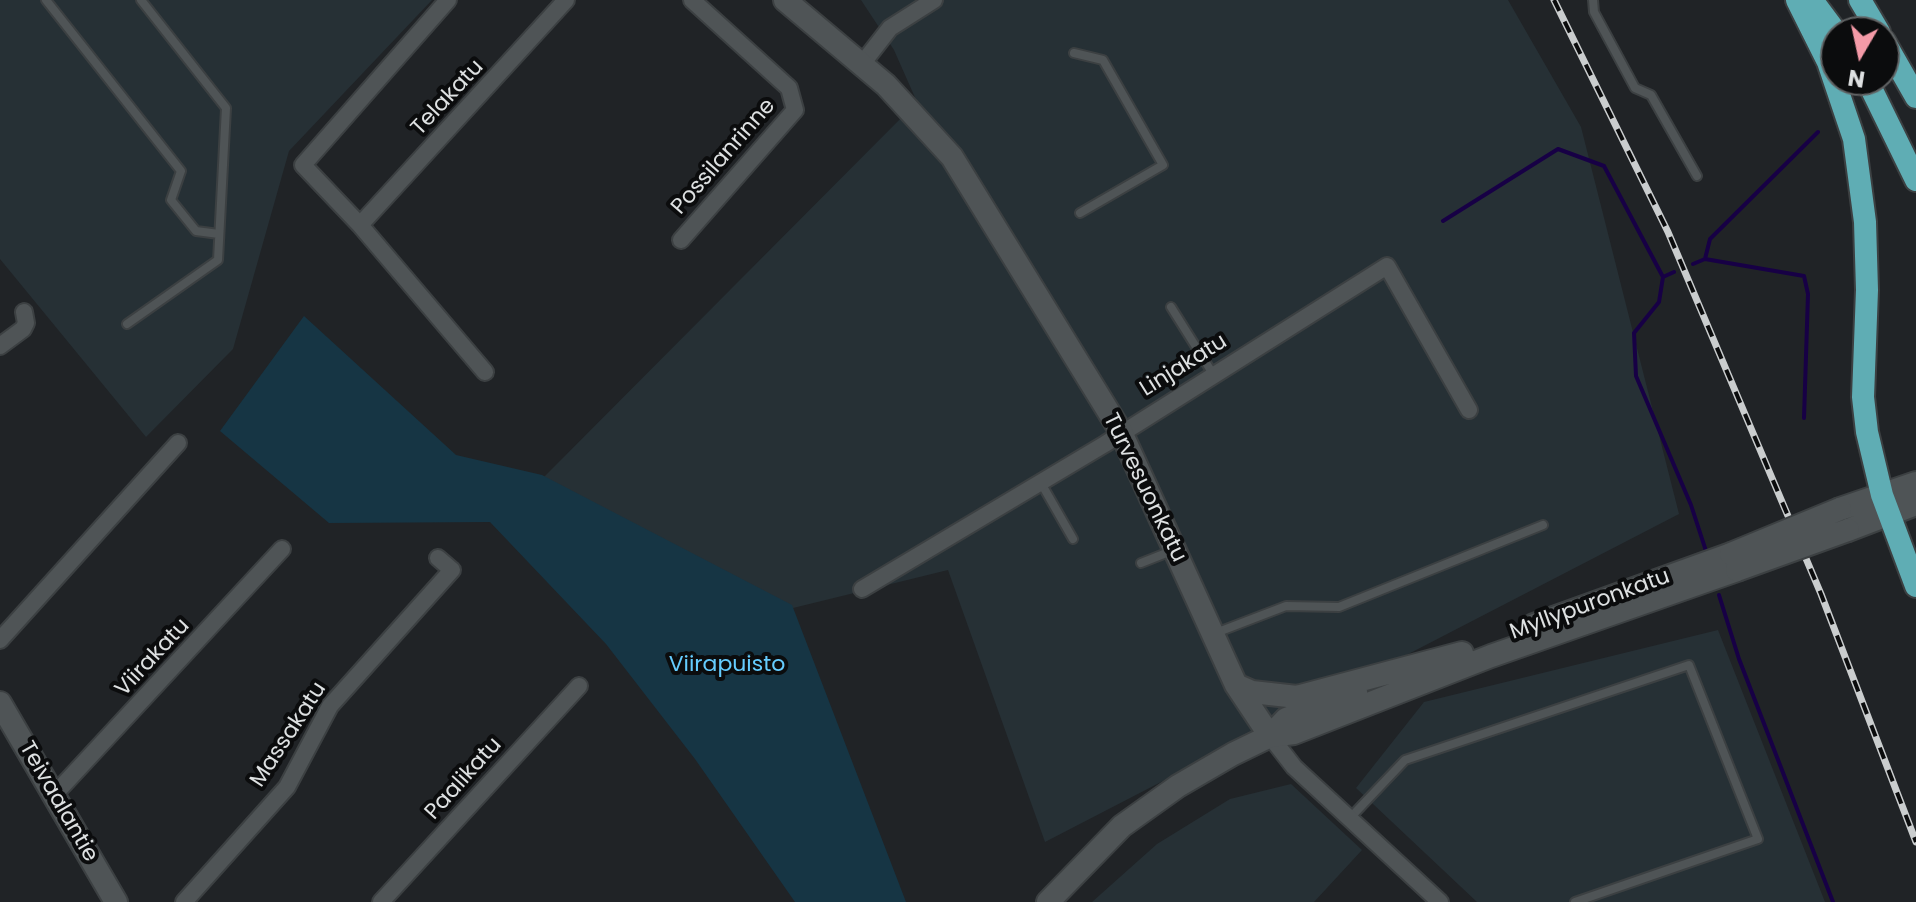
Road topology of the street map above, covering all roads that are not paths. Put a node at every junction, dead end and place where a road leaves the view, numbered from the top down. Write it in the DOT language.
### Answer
graph roads {
  1 [pos="46,0"];
  2 [pos="140,0"];
  3 [pos="448,0"];
  4 [pos="566,0"];
  5 [pos="692,0"];
  6 [pos="785,0"];
  7 [pos="934,0"];
  8 [pos="1593,0"];
  9 [pos="1797,0"];
  10 [pos="131,7"];
  11 [pos="1074,53"];
  12 [pos="862,64"];
  13 [pos="1900,69"];
  14 [pos="1915,95"];
  15 [pos="1875,96"];
  16 [pos="1697,176"];
  17 [pos="1916,180"];
  18 [pos="1080,213"];
  19 [pos="360,225"];
  20 [pos="219,234"];
  21 [pos="681,240"];
  22 [pos="1171,307"];
  23 [pos="24,312"];
  24 [pos="127,324"];
  25 [pos="0,346"];
  26 [pos="485,372"];
  27 [pos="1213,374"];
  28 [pos="1469,410"];
  29 [pos="1121,432"];
  30 [pos="178,443"];
  31 [pos="1041,483"];
  32 [pos="1916,483"];
  33 [pos="1916,504"];
  34 [pos="1885,505"];
  35 [pos="1543,525"];
  36 [pos="1073,539"];
  37 [pos="282,549"];
  38 [pos="1174,550"];
  39 [pos="438,558"];
  40 [pos="1734,562"];
  41 [pos="1141,563"];
  42 [pos="1916,586"];
  43 [pos="862,589"];
  44 [pos="1213,635"];
  45 [pos="0,640"];
  46 [pos="1467,651"];
  47 [pos="1236,685"];
  48 [pos="579,686"];
  49 [pos="0,703"];
  50 [pos="1270,736"];
  51 [pos="54,795"];
  52 [pos="1350,818"];
  53 [pos="116,902"];
  54 [pos="184,902"];
  55 [pos="381,902"];
  56 [pos="1048,902"];
  57 [pos="1440,902"];
  58 [pos="1575,902"];
  1 -- 20 [label="lane"];
  2 -- 10 [label="lane"];
  2 -- 20 [label="lane"];
  3 -- 19 [label="street"];
  4 -- 19 [label="street, Telakatu"];
  5 -- 21 [label="street, Possilanrinne"];
  6 -- 12 [label="main road, Turvesuonkatu"];
  7 -- 12 [label="street"];
  8 -- 16 [label="lane"];
  9 -- 34 [label="highway"];
  11 -- 18 [label="lane"];
  12 -- 29 [label="main road, Turvesuonkatu"];
  13 -- 14 [label="highway"];
  15 -- 17 [label="highway"];
  19 -- 26 [label="street"];
  20 -- 24 [label="lane"];
  22 -- 27 [label="lane"];
  23 -- 25 [label="street"];
  27 -- 28 [label="street, Linjakatu"];
  27 -- 29 [label="street, Linjakatu"];
  29 -- 31 [label="street, Linjakatu"];
  29 -- 38 [label="main road, Turvesuonkatu"];
  30 -- 45 [label="street"];
  31 -- 36 [label="lane"];
  31 -- 43 [label="street, Linjakatu"];
  32 -- 34 [label="main road, Myllypuronkatu"];
  33 -- 34 [label="main road, Myllypuronkatu"];
  34 -- 40 [label="main road, Myllypuronkatu, bridge"];
  34 -- 42 [label="highway"];
  35 -- 44 [label="lane"];
  37 -- 51 [label="street, Viirakatu"];
  38 -- 41 [label="lane"];
  38 -- 44 [label="main road, Turvesuonkatu"];
  39 -- 54 [label="street, Massakatu"];
  40 -- 46 [label="main road, Myllypuronkatu"];
  40 -- 50 [label="main road, Myllypuronkatu"];
  44 -- 47 [label="main road, Turvesuonkatu"];
  46 -- 47 [label="main road"];
  46 -- 50 [label="main road, Myllypuronkatu"];
  47 -- 50 [label="main road, Turvesuonkatu"];
  48 -- 55 [label="street, Paalikatu"];
  49 -- 51 [label="main road, Teivaalantie"];
  50 -- 52 [label="street, Turvesuonkatu"];
  50 -- 56 [label="main road, Myllypuronkatu"];
  51 -- 53 [label="main road, Teivaalantie"];
  52 -- 57 [label="street, Turvesuonkatu"];
  52 -- 58 [label="lane"];
}
